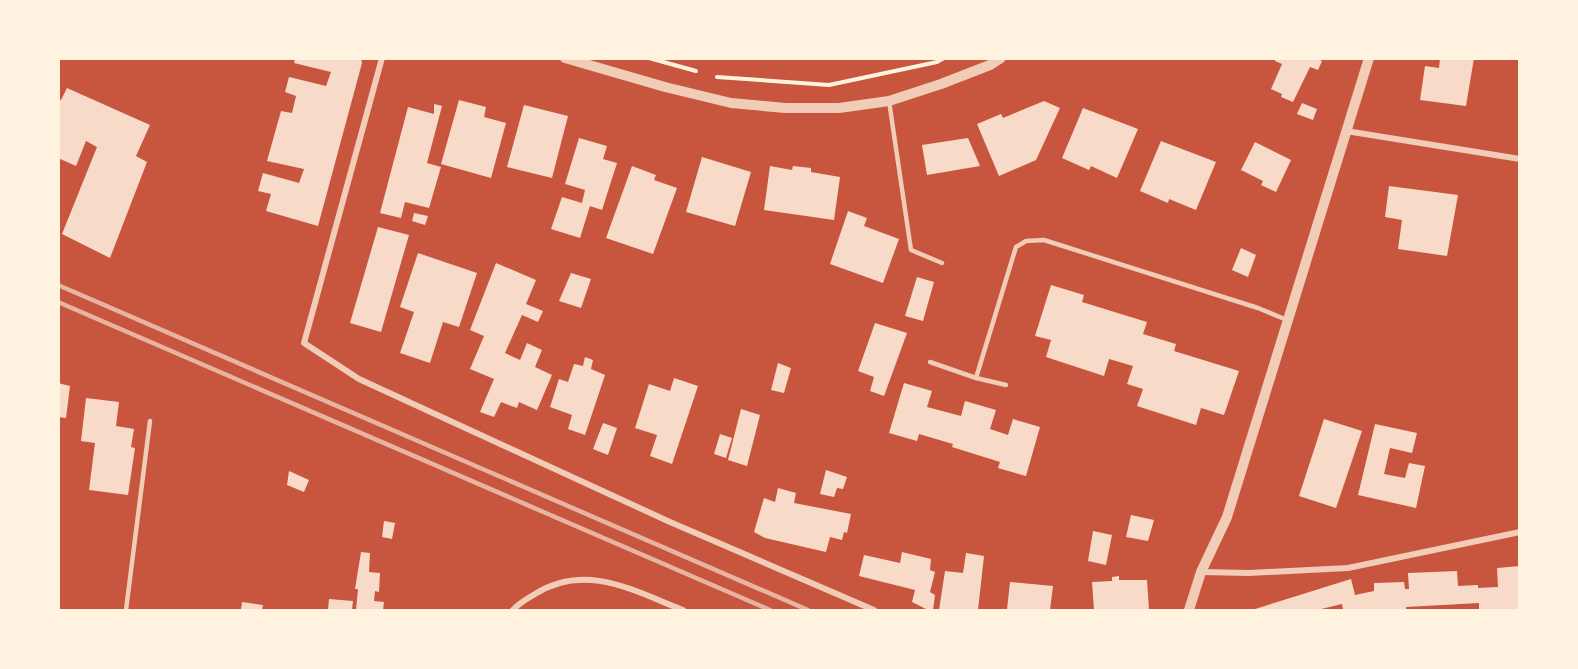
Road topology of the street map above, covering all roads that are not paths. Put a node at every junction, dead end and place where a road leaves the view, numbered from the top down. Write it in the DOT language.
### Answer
graph roads {
  1 [pos="382,58"];
  2 [pos="565,58"];
  3 [pos="1001,58"];
  4 [pos="1369,58"];
  5 [pos="889,101"];
  6 [pos="1346,131"];
  7 [pos="1520,159"];
  8 [pos="942,263"];
  9 [pos="1287,320"];
  10 [pos="930,362"];
  11 [pos="976,378"];
  12 [pos="1006,385"];
  13 [pos="150,421"];
  14 [pos="1520,532"];
  15 [pos="1201,572"];
  16 [pos="126,610"];
  17 [pos="513,610"];
  18 [pos="683,610"];
  19 [pos="874,610"];
  20 [pos="1189,610"];
  1 -- 19 [label="street"];
  2 -- 5 [label="street"];
  3 -- 5 [label="street"];
  4 -- 6 [label="street"];
  5 -- 8 [label="lane"];
  6 -- 7 [label="street"];
  6 -- 9 [label="street"];
  9 -- 11 [label="lane"];
  9 -- 15 [label="street"];
  10 -- 11 [label="lane"];
  11 -- 12 [label="lane"];
  13 -- 16 [label="lane"];
  14 -- 15 [label="street"];
  15 -- 20 [label="street"];
  17 -- 18 [label="street"];
}
